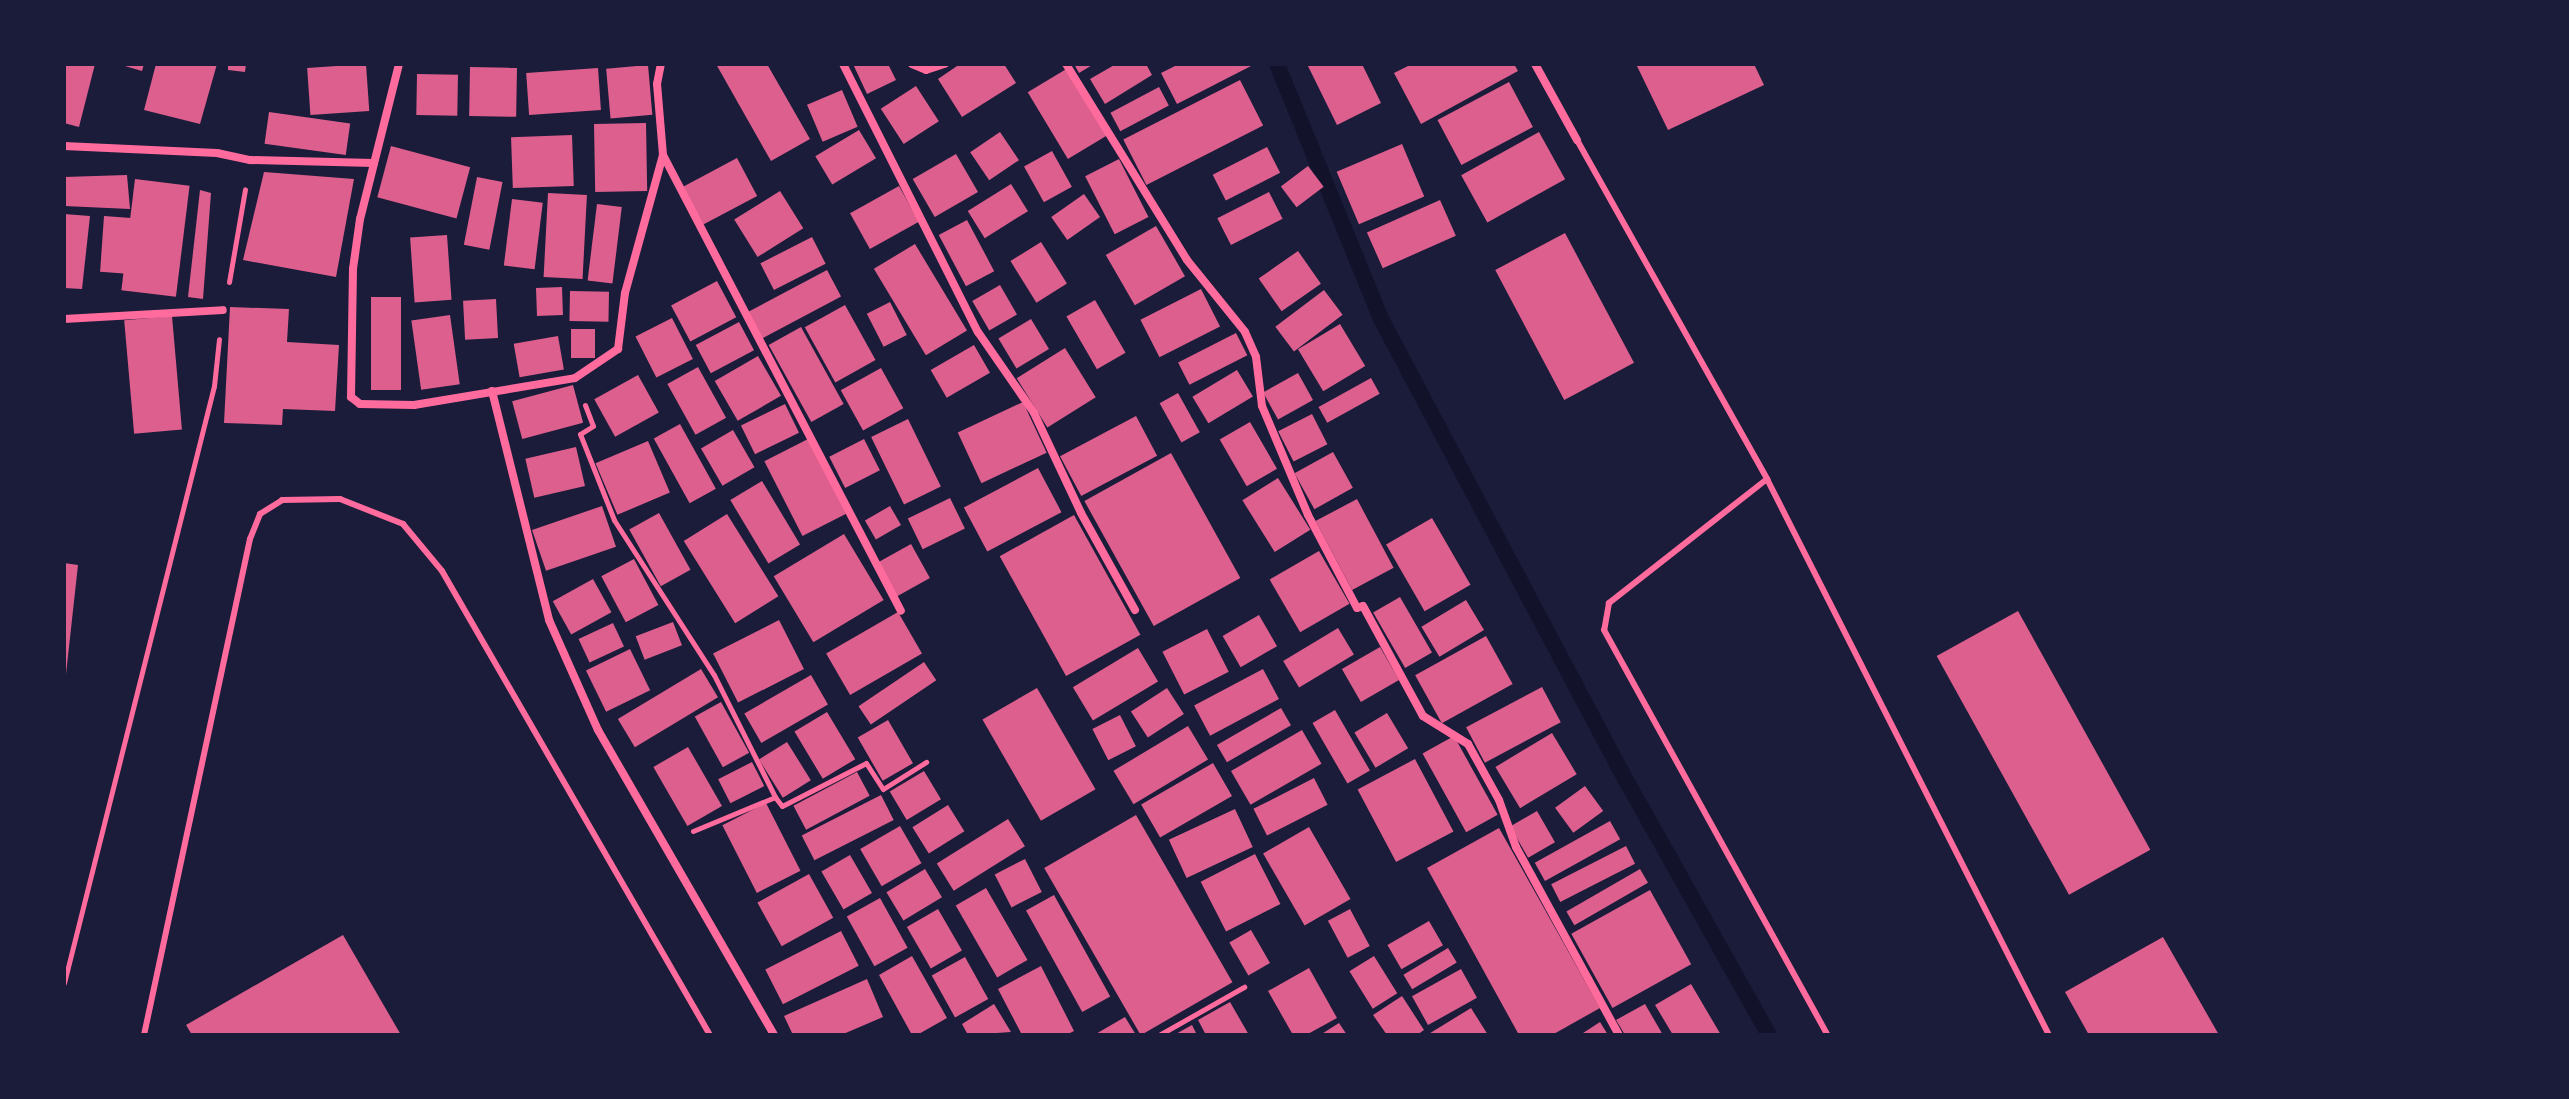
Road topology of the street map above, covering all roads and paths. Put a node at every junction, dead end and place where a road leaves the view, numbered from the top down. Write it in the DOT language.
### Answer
graph roads {
  1 [pos="399,64"];
  2 [pos="661,64"];
  3 [pos="843,64"];
  4 [pos="912,64"];
  5 [pos="945,64"];
  6 [pos="1066,64"];
  7 [pos="1535,64"];
  8 [pos="1577,140"];
  9 [pos="64,146"];
  10 [pos="663,155"];
  11 [pos="250,160"];
  12 [pos="374,163"];
  13 [pos="223,310"];
  14 [pos="64,319"];
  15 [pos="575,378"];
  16 [pos="492,391"];
  17 [pos="1767,479"];
  18 [pos="1135,610"];
  19 [pos="901,611"];
  20 [pos="926,762"];
  21 [pos="775,797"];
  22 [pos="667,844"];
  23 [pos="64,983"];
  24 [pos="1244,987"];
  25 [pos="144,1035"];
  26 [pos="710,1035"];
  27 [pos="774,1035"];
  28 [pos="1159,1035"];
  29 [pos="1619,1035"];
  30 [pos="1828,1035"];
  31 [pos="2049,1035"];
  1 -- 12 [label="street"];
  2 -- 10 [label="street"];
  3 -- 18 [label="street"];
  4 -- 5 [label="street"];
  6 -- 29 [label="street"];
  7 -- 8 [label="street"];
  8 -- 17 [label="lane"];
  9 -- 11 [label="street"];
  10 -- 15 [label="street"];
  10 -- 19 [label="street"];
  11 -- 12 [label="street"];
  11 -- 13 [label="path"];
  12 -- 16 [label="street"];
  13 -- 14 [label="street"];
  13 -- 23 [label="path"];
  15 -- 16 [label="street"];
  15 -- 21 [label="path"];
  16 -- 22 [label="street"];
  17 -- 30 [label="lane"];
  17 -- 31 [label="lane"];
  20 -- 21 [label="path"];
  21 -- 22 [label="path"];
  22 -- 27 [label="street"];
  24 -- 28 [label="path"];
  25 -- 26 [label="lane"];
}
